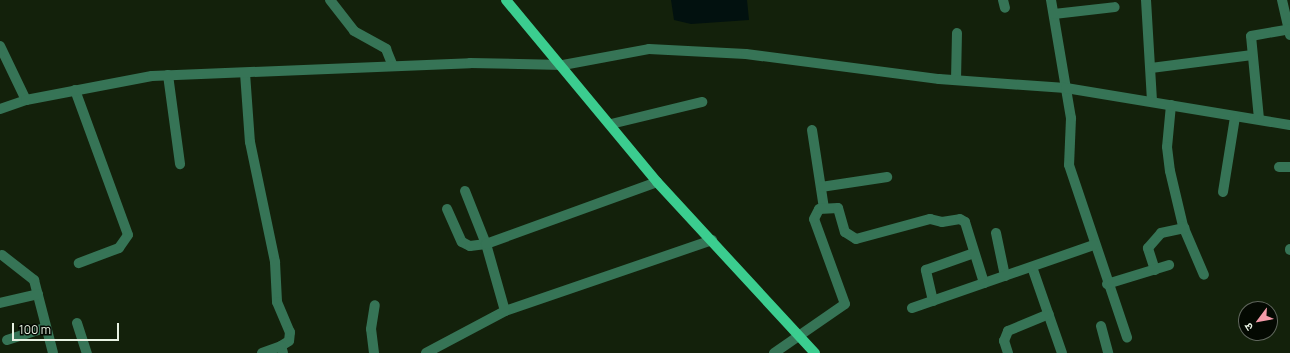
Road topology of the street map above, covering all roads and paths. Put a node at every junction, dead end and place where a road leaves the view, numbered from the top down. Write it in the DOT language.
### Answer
graph roads {
  1 [pos="330,0"];
  2 [pos="506,0"];
  3 [pos="1051,0"];
  4 [pos="1146,0"];
  5 [pos="1282,0"];
  6 [pos="1115,6"];
  7 [pos="1054,14"];
  8 [pos="1290,31"];
  9 [pos="957,33"];
  10 [pos="0,46"];
  11 [pos="1252,55"];
  12 [pos="563,65"];
  13 [pos="393,66"];
  14 [pos="1151,68"];
  15 [pos="245,73"];
  16 [pos="168,76"];
  17 [pos="956,80"];
  18 [pos="1066,88"];
  19 [pos="75,90"];
  20 [pos="26,100"];
  21 [pos="1152,101"];
  22 [pos="702,102"];
  23 [pos="1171,105"];
  24 [pos="0,109"];
  25 [pos="1235,117"];
  26 [pos="1259,119"];
  27 [pos="610,124"];
  28 [pos="1290,125"];
  29 [pos="812,130"];
  30 [pos="180,164"];
  31 [pos="1279,166"];
  32 [pos="1290,167"];
  33 [pos="887,177"];
  34 [pos="657,182"];
  35 [pos="821,187"];
  36 [pos="465,191"];
  37 [pos="1223,192"];
  38 [pos="824,208"];
  39 [pos="447,209"];
  40 [pos="1184,228"];
  41 [pos="996,233"];
  42 [pos="712,240"];
  43 [pos="486,244"];
  44 [pos="1094,245"];
  45 [pos="974,253"];
  46 [pos="2,255"];
  47 [pos="80,263"];
  48 [pos="1169,265"];
  49 [pos="1032,267"];
  50 [pos="1155,270"];
  51 [pos="1204,274"];
  52 [pos="1005,276"];
  53 [pos="984,283"];
  54 [pos="1107,284"];
  55 [pos="38,294"];
  56 [pos="933,301"];
  57 [pos="0,303"];
  58 [pos="375,305"];
  59 [pos="912,308"];
  60 [pos="505,311"];
  61 [pos="1048,314"];
  62 [pos="76,323"];
  63 [pos="1101,326"];
  64 [pos="45,328"];
  65 [pos="799,336"];
  66 [pos="1127,337"];
  67 [pos="7,340"];
  68 [pos="282,349"];
  69 [pos="52,353"];
  70 [pos="87,353"];
  71 [pos="262,353"];
  72 [pos="374,353"];
  73 [pos="426,353"];
  74 [pos="774,353"];
  75 [pos="815,353"];
  76 [pos="1008,353"];
  77 [pos="1062,353"];
  78 [pos="1108,353"];
  1 -- 13 [label="street"];
  2 -- 12 [label="main road"];
  3 -- 7 [label="street"];
  4 -- 14 [label="street"];
  5 -- 8 [label="street"];
  6 -- 7 [label="street"];
  7 -- 18 [label="street"];
  8 -- 11 [label="street"];
  9 -- 17 [label="street"];
  10 -- 20 [label="street"];
  11 -- 14 [label="street"];
  11 -- 26 [label="street"];
  12 -- 13 [label="street"];
  12 -- 17 [label="street"];
  12 -- 27 [label="main road"];
  13 -- 15 [label="street"];
  14 -- 21 [label="street"];
  15 -- 16 [label="street"];
  15 -- 68 [label="street"];
  16 -- 19 [label="street"];
  16 -- 30 [label="street"];
  17 -- 18 [label="street"];
  18 -- 21 [label="street"];
  18 -- 44 [label="street"];
  19 -- 20 [label="street"];
  19 -- 47 [label="street"];
  20 -- 24 [label="street"];
  21 -- 23 [label="street"];
  22 -- 27 [label="street"];
  23 -- 25 [label="street"];
  23 -- 40 [label="street"];
  25 -- 26 [label="street"];
  25 -- 37 [label="street"];
  26 -- 28 [label="street"];
  27 -- 34 [label="main road"];
  29 -- 35 [label="street"];
  31 -- 32 [label="street"];
  33 -- 35 [label="street"];
  34 -- 42 [label="main road"];
  34 -- 43 [label="street"];
  35 -- 38 [label="street"];
  36 -- 43 [label="street"];
  38 -- 45 [label="street"];
  38 -- 65 [label="street"];
  39 -- 43 [label="street"];
  40 -- 50 [label="street"];
  40 -- 51 [label="street"];
  41 -- 52 [label="street"];
  42 -- 60 [label="street"];
  42 -- 65 [label="main road"];
  43 -- 60 [label="street"];
  44 -- 49 [label="street"];
  44 -- 54 [label="street"];
  45 -- 53 [label="street"];
  45 -- 56 [label="street"];
  46 -- 55 [label="street"];
  48 -- 50 [label="street"];
  49 -- 52 [label="street"];
  49 -- 61 [label="street"];
  50 -- 54 [label="street"];
  52 -- 53 [label="street"];
  53 -- 56 [label="street"];
  54 -- 66 [label="street"];
  55 -- 57 [label="street"];
  55 -- 64 [label="street"];
  56 -- 59 [label="street"];
  58 -- 72 [label="street"];
  60 -- 73 [label="street"];
  61 -- 76 [label="street"];
  61 -- 77 [label="street"];
  62 -- 70 [label="street"];
  63 -- 78 [label="street"];
  64 -- 67 [label="street"];
  64 -- 69 [label="street"];
  65 -- 74 [label="street"];
  65 -- 75 [label="main road"];
  68 -- 71 [label="street"];
}
